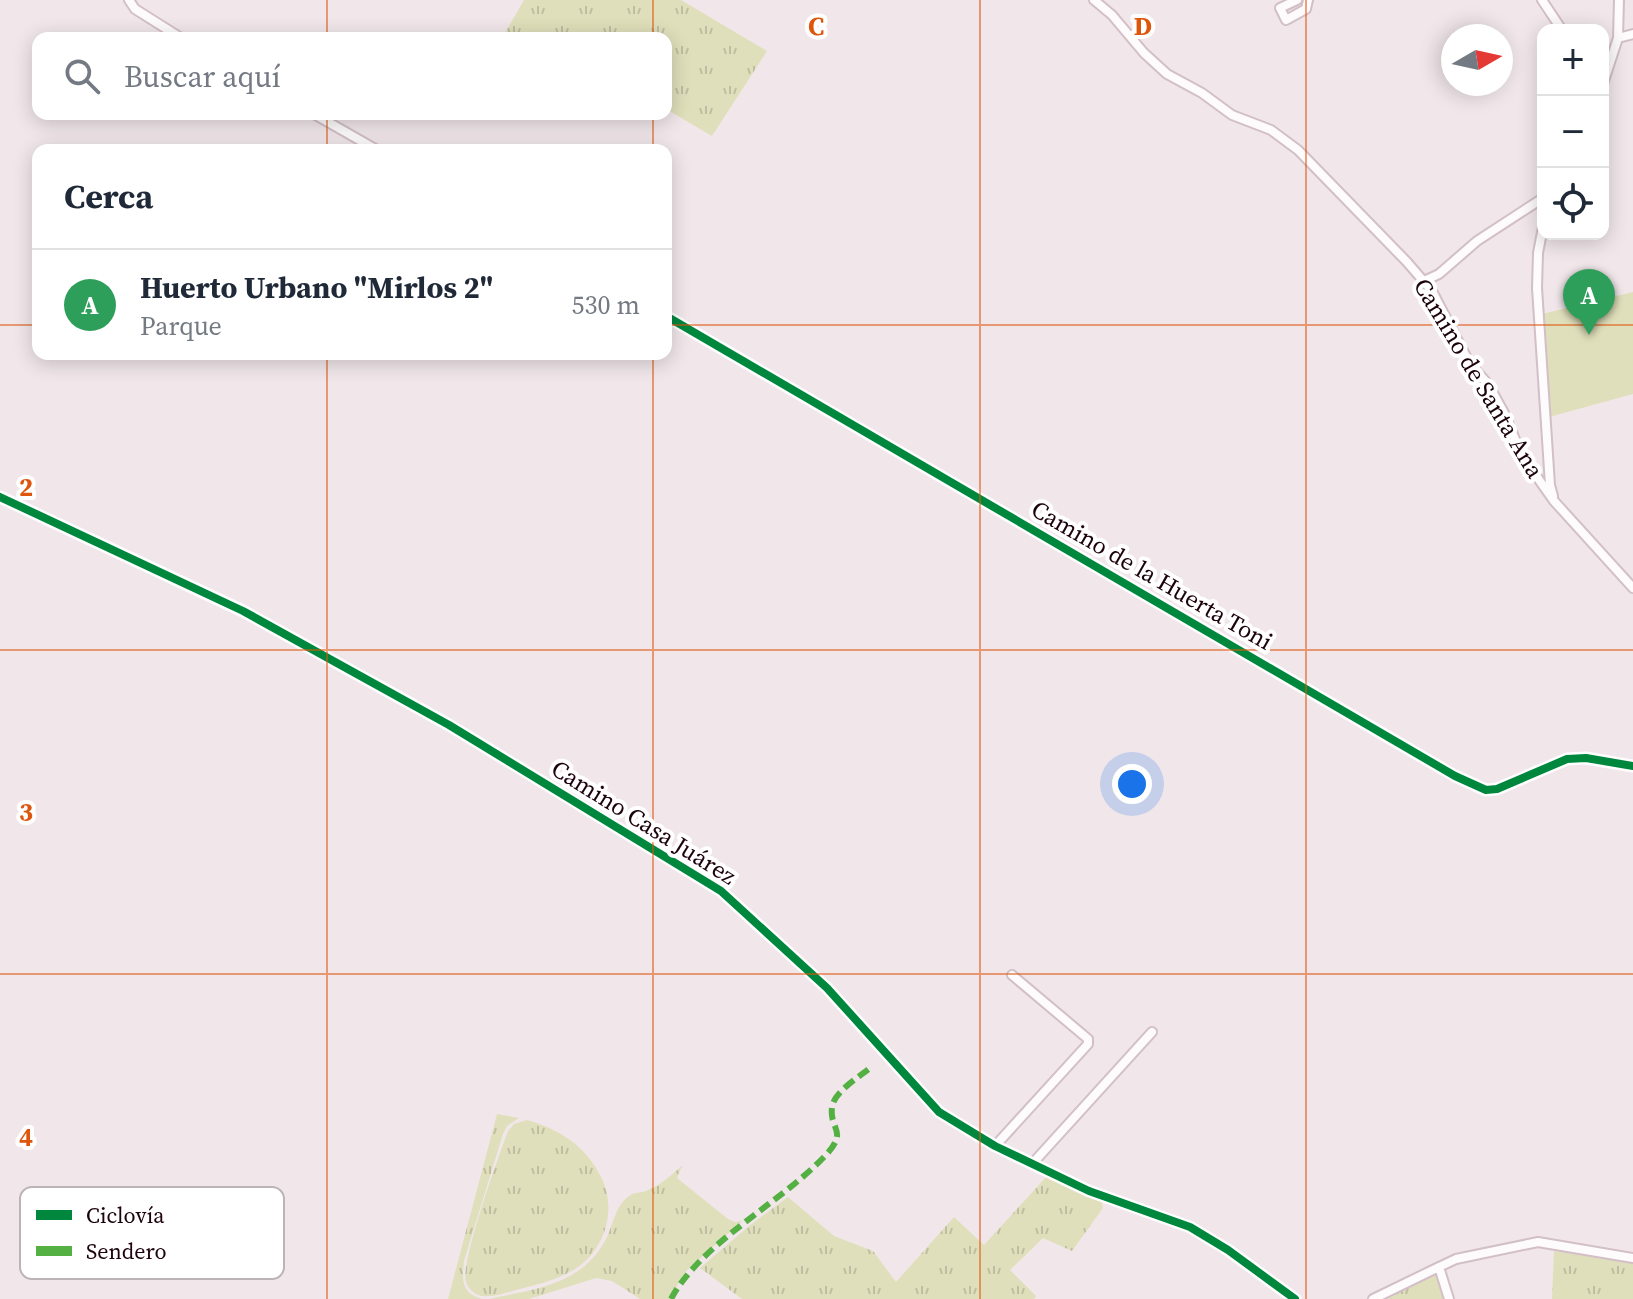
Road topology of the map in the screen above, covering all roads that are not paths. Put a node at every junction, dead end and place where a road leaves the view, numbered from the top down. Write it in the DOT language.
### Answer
graph roads {
  1 [pos="129,0"];
  2 [pos="1094,0"];
  3 [pos="1297,0"];
  4 [pos="1308,0"];
  5 [pos="1542,0"];
  6 [pos="1619,0"];
  7 [pos="1558,24"];
  8 [pos="171,32"];
  9 [pos="1633,34"];
  10 [pos="1618,38"];
  11 [pos="1609,66"];
  12 [pos="324,120"];
  13 [pos="366,144"];
  14 [pos="1537,202"];
  15 [pos="1540,240"];
  16 [pos="1424,281"];
  17 [pos="672,319"];
  18 [pos="0,497"];
  19 [pos="1554,501"];
  20 [pos="1633,588"];
  21 [pos="1633,766"];
  22 [pos="1012,975"];
  23 [pos="1152,1032"];
  24 [pos="995,1146"];
  25 [pos="1032,1164"];
  26 [pos="1633,1258"];
  27 [pos="1439,1267"];
  28 [pos="1295,1299"];
  29 [pos="1373,1299"];
  30 [pos="1449,1299"];
  1 -- 8 [label="street"];
  2 -- 16 [label="street, Camino de Santa Ana"];
  3 -- 4 [label="street"];
  5 -- 7 [label="street"];
  6 -- 10 [label="street"];
  9 -- 10 [label="street"];
  10 -- 11 [label="street"];
  12 -- 13 [label="street"];
  14 -- 16 [label="street"];
  15 -- 19 [label="street"];
  16 -- 19 [label="street, Camino de Santa Ana"];
  17 -- 21 [label="street, Camino de la Huerta Toni"];
  18 -- 24 [label="street, Camino Casa Juárez"];
  19 -- 20 [label="street, Camino de Santa Ana"];
  22 -- 24 [label="street"];
  23 -- 25 [label="street"];
  24 -- 25 [label="street, Camino Casa Juárez"];
  25 -- 28 [label="street, Camino Casa Juárez"];
  26 -- 27 [label="street"];
  27 -- 29 [label="street"];
  27 -- 30 [label="street"];
}
